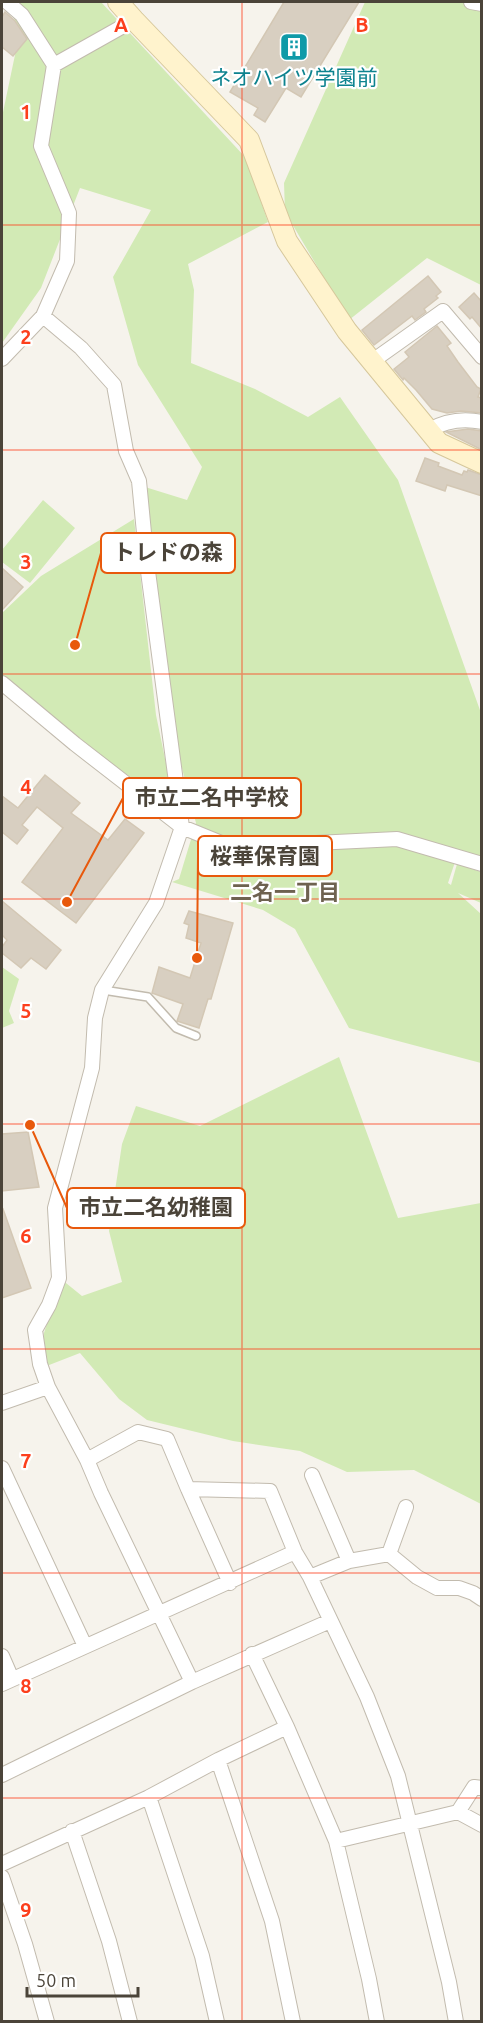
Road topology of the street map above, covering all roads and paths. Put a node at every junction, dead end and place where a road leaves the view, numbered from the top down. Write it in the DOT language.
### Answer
graph roads {
  1 [pos="7,2"];
  2 [pos="118,2"];
  3 [pos="471,2"];
  4 [pos="482,4"];
  5 [pos="134,20"];
  6 [pos="54,65"];
  7 [pos="43,316"];
  8 [pos="482,357"];
  9 [pos="2,359"];
  10 [pos="374,360"];
  11 [pos="482,422"];
  12 [pos="429,430"];
  13 [pos="482,463"];
  14 [pos="2,683"];
  15 [pos="182,827"];
  16 [pos="482,864"];
  17 [pos="102,990"];
  18 [pos="195,1036"];
  19 [pos="48,1387"];
  20 [pos="2,1402"];
  21 [pos="87,1460"];
  22 [pos="2,1468"];
  23 [pos="312,1475"];
  24 [pos="188,1489"];
  25 [pos="406,1507"];
  26 [pos="295,1552"];
  27 [pos="389,1554"];
  28 [pos="349,1561"];
  29 [pos="310,1577"];
  30 [pos="230,1583"];
  31 [pos="482,1599"];
  32 [pos="160,1612"];
  33 [pos="330,1621"];
  34 [pos="85,1646"];
  35 [pos="252,1654"];
  36 [pos="2,1656"];
  37 [pos="7,1682"];
  38 [pos="192,1682"];
  39 [pos="287,1727"];
  40 [pos="218,1760"];
  41 [pos="2,1775"];
  42 [pos="482,1788"];
  43 [pos="148,1797"];
  44 [pos="458,1812"];
  45 [pos="411,1823"];
  46 [pos="482,1825"];
  47 [pos="72,1831"];
  48 [pos="336,1841"];
  49 [pos="2,1864"];
  50 [pos="2,1877"];
  51 [pos="47,2022"];
  52 [pos="130,2022"];
  53 [pos="217,2022"];
  54 [pos="293,2022"];
  55 [pos="377,2022"];
  56 [pos="456,2022"];
  1 -- 6 [label="street"];
  2 -- 5 [label="street"];
  3 -- 4 [label="street"];
  5 -- 6 [label="street"];
  5 -- 10 [label="street"];
  6 -- 7 [label="street"];
  7 -- 9 [label="street"];
  7 -- 15 [label="street"];
  8 -- 10 [label="street"];
  10 -- 12 [label="street"];
  11 -- 12 [label="street"];
  12 -- 13 [label="street"];
  14 -- 15 [label="street"];
  15 -- 16 [label="street"];
  15 -- 17 [label="street"];
  17 -- 18 [label="lane"];
  17 -- 19 [label="street"];
  19 -- 20 [label="street"];
  19 -- 21 [label="street"];
  21 -- 24 [label="street"];
  21 -- 32 [label="street"];
  22 -- 34 [label="street"];
  23 -- 28 [label="street"];
  24 -- 26 [label="street"];
  24 -- 30 [label="street"];
  25 -- 27 [label="street"];
  26 -- 29 [label="street"];
  26 -- 30 [label="street"];
  27 -- 28 [label="street"];
  27 -- 31 [label="street"];
  28 -- 29 [label="street"];
  29 -- 33 [label="street"];
  30 -- 32 [label="street"];
  32 -- 34 [label="street"];
  32 -- 38 [label="street"];
  33 -- 35 [label="street"];
  33 -- 45 [label="street"];
  34 -- 37 [label="street"];
  35 -- 38 [label="street"];
  35 -- 39 [label="street"];
  36 -- 37 [label="street"];
  38 -- 41 [label="street"];
  39 -- 40 [label="street"];
  39 -- 48 [label="street"];
  40 -- 43 [label="street"];
  40 -- 54 [label="street"];
  42 -- 44 [label="street"];
  43 -- 47 [label="street"];
  43 -- 53 [label="street"];
  44 -- 45 [label="street"];
  44 -- 46 [label="street"];
  45 -- 48 [label="street"];
  45 -- 56 [label="street"];
  47 -- 49 [label="street"];
  47 -- 52 [label="street"];
  48 -- 55 [label="street"];
  50 -- 51 [label="street"];
}
